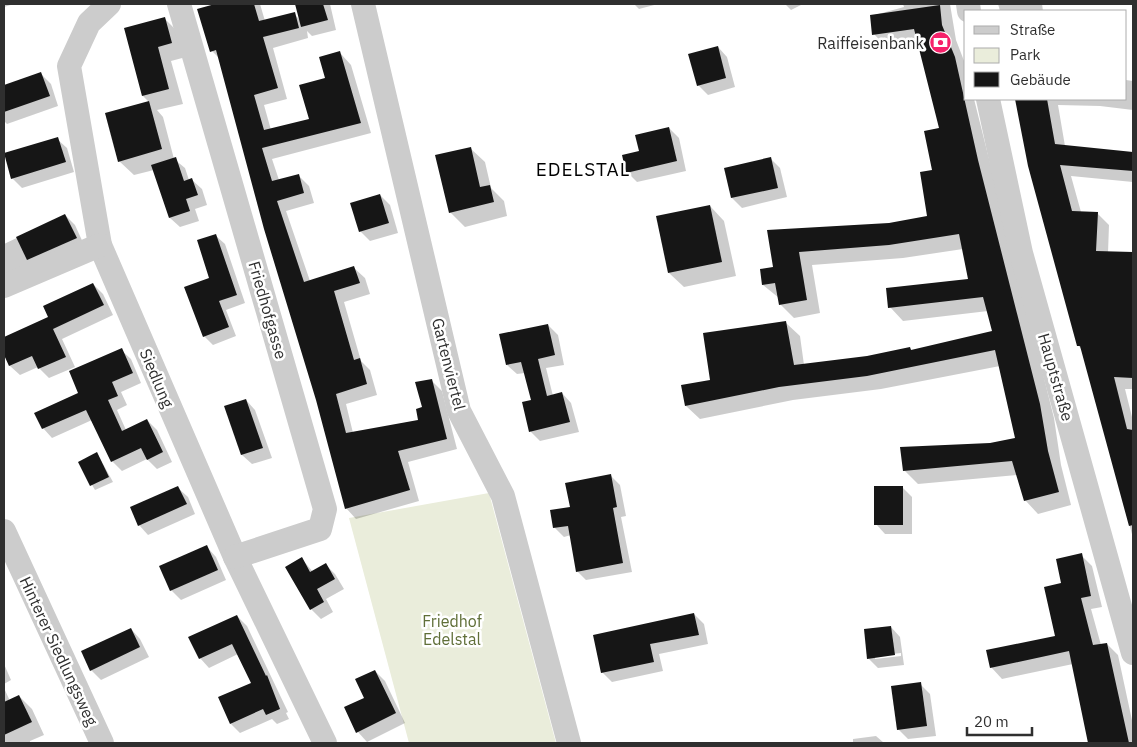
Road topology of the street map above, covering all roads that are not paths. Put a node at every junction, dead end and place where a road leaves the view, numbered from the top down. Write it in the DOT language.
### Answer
graph roads {
  1 [pos="109,4"];
  2 [pos="179,4"];
  3 [pos="363,4"];
  4 [pos="988,100"];
  5 [pos="100,245"];
  6 [pos="4,286"];
  7 [pos="4,531"];
  8 [pos="235,557"];
  9 [pos="1133,653"];
  10 [pos="102,743"];
  11 [pos="325,743"];
  12 [pos="569,743"];
  1 -- 5 [label="street, Siedlung"];
  2 -- 8 [label="street, Friedhofgasse"];
  3 -- 12 [label="street, Gartenviertel"];
  4 -- 9 [label="street, Hauptstraße"];
  5 -- 6 [label="street"];
  5 -- 8 [label="street, Siedlung"];
  7 -- 10 [label="street, Hinterer Siedlungsweg"];
  8 -- 11 [label="street, Siedlung"];
}
